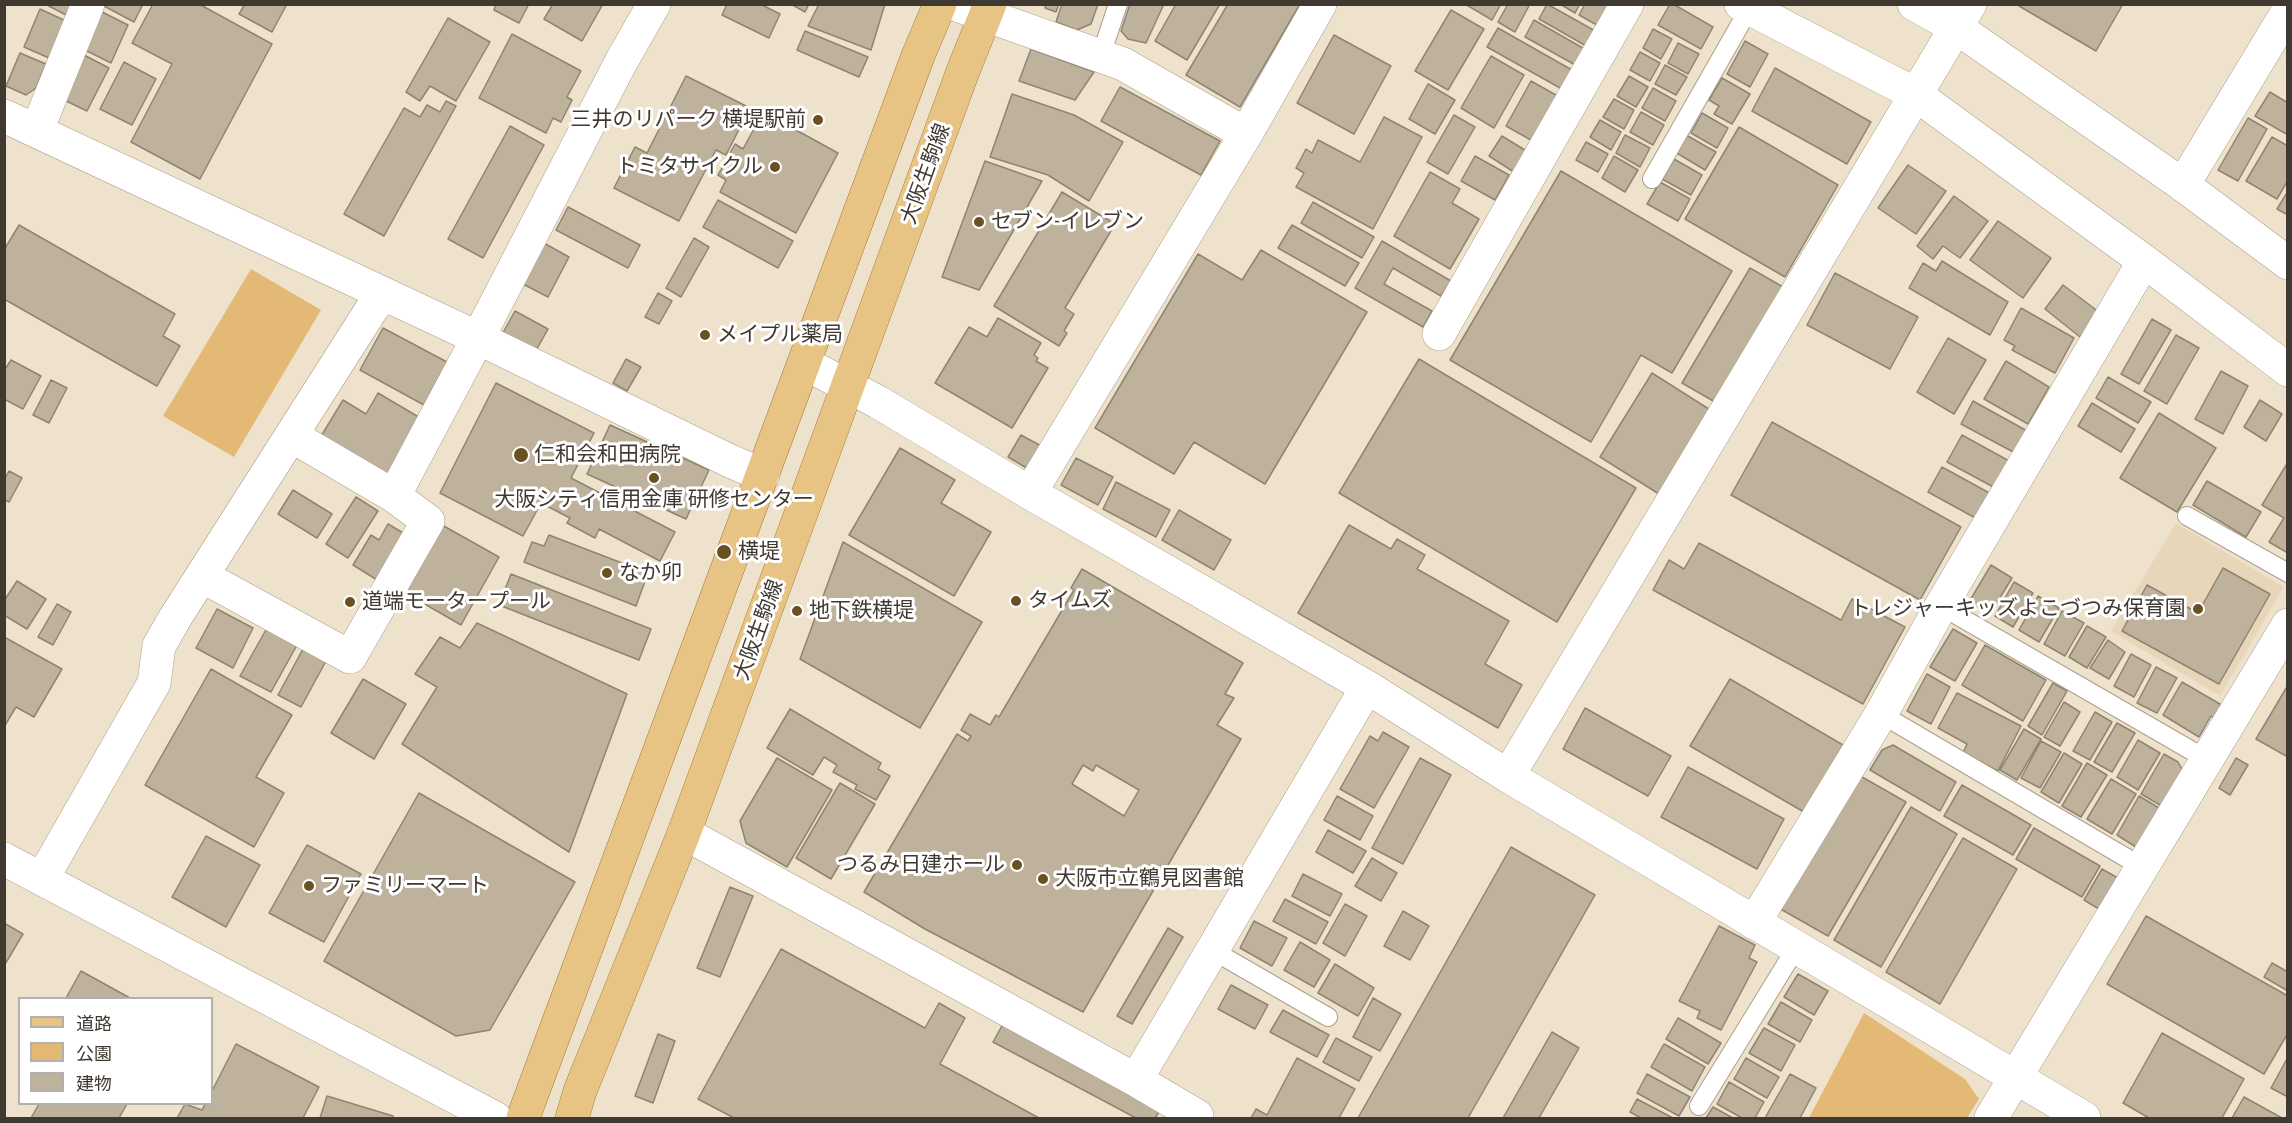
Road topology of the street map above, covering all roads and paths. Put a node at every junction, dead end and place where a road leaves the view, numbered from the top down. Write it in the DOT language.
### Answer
graph roads {
  1 [pos="88,4"];
  2 [pos="654,4"];
  3 [pos="940,4"];
  4 [pos="954,4"];
  5 [pos="1118,4"];
  6 [pos="1320,4"];
  7 [pos="1627,4"];
  8 [pos="1914,4"];
  9 [pos="1745,7"];
  10 [pos="988,10"];
  11 [pos="2288,11"];
  12 [pos="1964,16"];
  13 [pos="1101,56"];
  14 [pos="1916,94"];
  15 [pos="4,116"];
  16 [pos="37,130"];
  17 [pos="1246,134"];
  18 [pos="1652,179"];
  19 [pos="2183,185"];
  20 [pos="2144,261"];
  21 [pos="2288,263"];
  22 [pos="384,294"];
  23 [pos="1439,334"];
  24 [pos="478,338"];
  25 [pos="804,363"];
  26 [pos="2288,370"];
  27 [pos="849,387"];
  28 [pos="292,436"];
  29 [pos="763,475"];
  30 [pos="1030,493"];
  31 [pos="393,496"];
  32 [pos="2187,516"];
  33 [pos="2288,573"];
  34 [pos="202,576"];
  35 [pos="1941,606"];
  36 [pos="2288,625"];
  37 [pos="1367,687"];
  38 [pos="1881,714"];
  39 [pos="2206,759"];
  40 [pos="1508,776"];
  41 [pos="684,833"];
  42 [pos="4,859"];
  43 [pos="2142,867"];
  44 [pos="42,879"];
  45 [pos="1754,923"];
  46 [pos="1796,948"];
  47 [pos="1212,950"];
  48 [pos="1328,1017"];
  49 [pos="2014,1077"];
  50 [pos="1136,1080"];
  51 [pos="1699,1106"];
  52 [pos="495,1119"];
  53 [pos="523,1119"];
  54 [pos="572,1119"];
  55 [pos="1195,1119"];
  56 [pos="1990,1119"];
  57 [pos="2084,1119"];
  1 -- 16 [label="street"];
  2 -- 24 [label="street"];
  3 -- 25 [label="main road"];
  4 -- 10 [label="street"];
  5 -- 13 [label="lane"];
  6 -- 17 [label="street"];
  7 -- 23 [label="street"];
  8 -- 12 [label="street"];
  9 -- 14 [label="street"];
  9 -- 18 [label="lane"];
  10 -- 13 [label="street"];
  10 -- 27 [label="main road, 大阪生駒線"];
  11 -- 19 [label="street"];
  12 -- 14 [label="street"];
  12 -- 19 [label="street"];
  13 -- 17 [label="street"];
  14 -- 20 [label="street"];
  14 -- 40 [label="street"];
  15 -- 16 [label="street"];
  16 -- 22 [label="street"];
  17 -- 30 [label="street"];
  19 -- 21 [label="street"];
  20 -- 26 [label="street"];
  20 -- 35 [label="street"];
  22 -- 24 [label="street"];
  22 -- 28 [label="street"];
  24 -- 29 [label="street"];
  24 -- 31 [label="street"];
  25 -- 27 [label="street"];
  25 -- 29 [label="main road"];
  27 -- 30 [label="street"];
  27 -- 41 [label="main road, 大阪生駒線"];
  28 -- 31 [label="street"];
  28 -- 34 [label="street"];
  29 -- 53 [label="main road"];
  30 -- 37 [label="street"];
  31 -- 34 [label="street"];
  32 -- 33 [label="lane"];
  34 -- 44 [label="street"];
  35 -- 38 [label="street"];
  35 -- 39 [label="lane"];
  36 -- 39 [label="street"];
  37 -- 40 [label="street"];
  37 -- 47 [label="street"];
  38 -- 43 [label="lane"];
  38 -- 45 [label="street"];
  39 -- 43 [label="street"];
  40 -- 45 [label="street"];
  41 -- 50 [label="street"];
  41 -- 54 [label="main road, 大阪生駒線"];
  42 -- 44 [label="street"];
  43 -- 49 [label="street"];
  44 -- 52 [label="street"];
  45 -- 46 [label="street"];
  46 -- 49 [label="street"];
  46 -- 51 [label="lane"];
  47 -- 48 [label="lane"];
  47 -- 50 [label="street"];
  49 -- 56 [label="street"];
  49 -- 57 [label="street"];
  50 -- 55 [label="street"];
}
